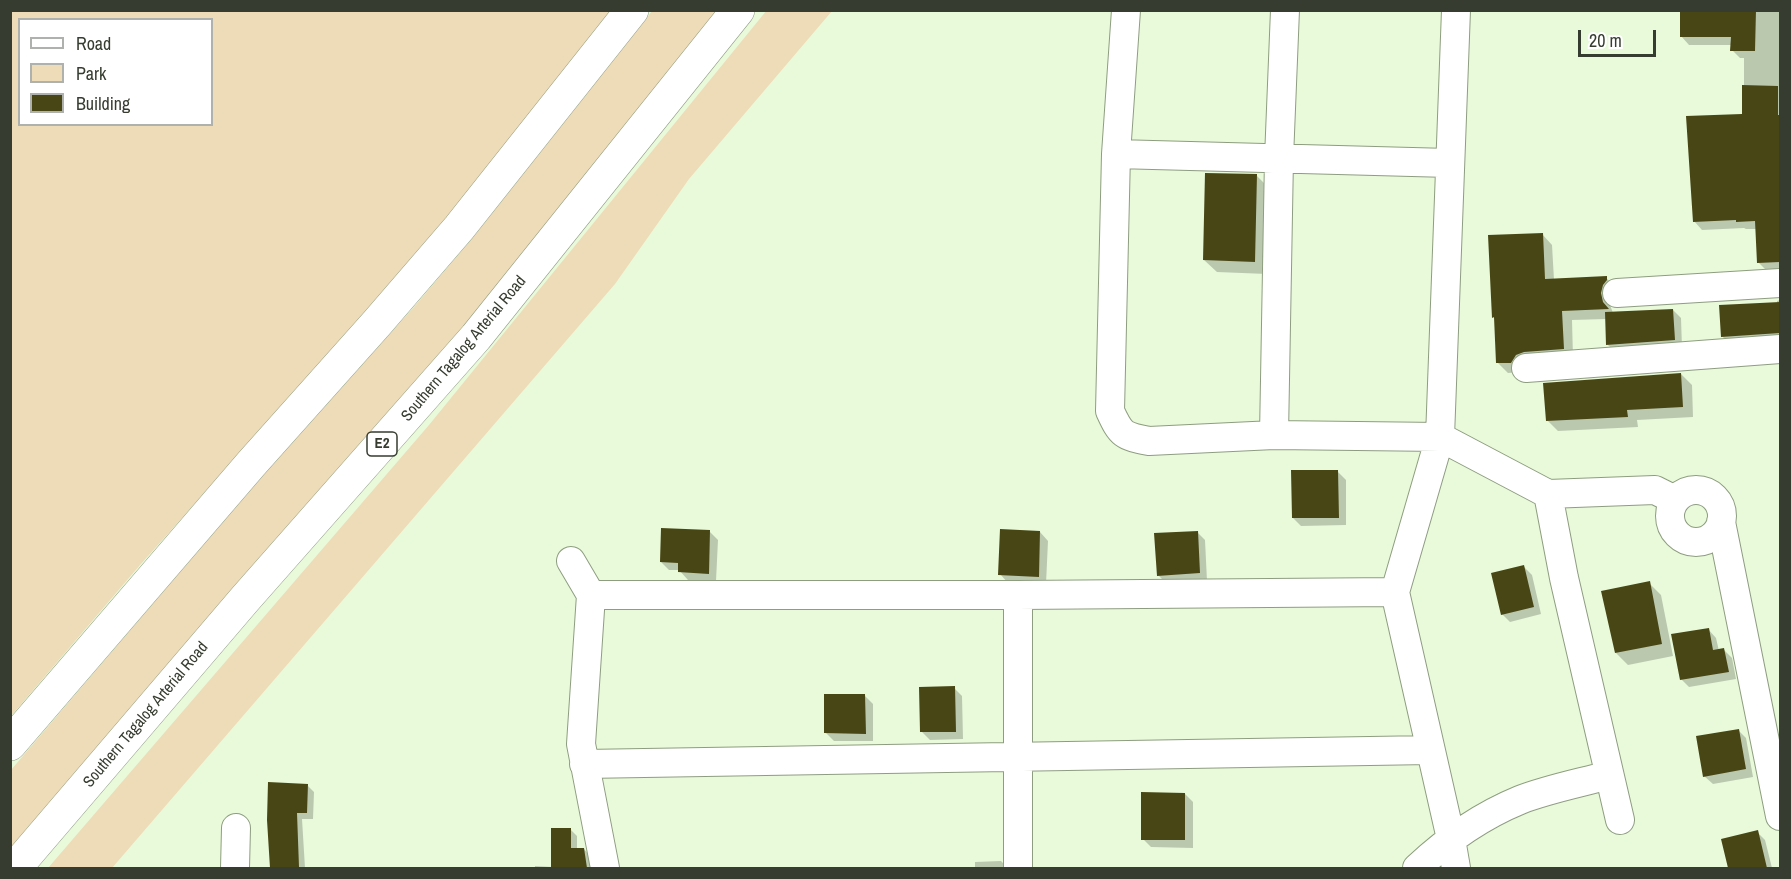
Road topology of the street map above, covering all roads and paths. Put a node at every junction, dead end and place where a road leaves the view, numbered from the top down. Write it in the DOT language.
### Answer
graph roads {
  1 [pos="632,10"];
  2 [pos="738,10"];
  3 [pos="1126,10"];
  4 [pos="1286,10"];
  5 [pos="1456,10"];
  6 [pos="1116,154"];
  7 [pos="1279,158"];
  8 [pos="1449,163"];
  9 [pos="1780,283"];
  10 [pos="1617,293"];
  11 [pos="1780,349"];
  12 [pos="1526,368"];
  13 [pos="1274,435"];
  14 [pos="1440,437"];
  15 [pos="1548,494"];
  16 [pos="1675,500"];
  17 [pos="1721,522"];
  18 [pos="571,561"];
  19 [pos="1395,592"];
  20 [pos="591,595"];
  21 [pos="1018,595"];
  22 [pos="10,744"];
  23 [pos="1430,750"];
  24 [pos="1017,758"];
  25 [pos="584,764"];
  26 [pos="1609,775"];
  27 [pos="1780,816"];
  28 [pos="1620,820"];
  29 [pos="236,828"];
  30 [pos="1451,839"];
  31 [pos="15,868"];
  32 [pos="235,868"];
  33 [pos="605,868"];
  34 [pos="1018,868"];
  35 [pos="1417,868"];
  36 [pos="1456,868"];
  1 -- 22 [label="highway"];
  2 -- 31 [label="highway, Southern Tagalog Arterial Road / E2"];
  3 -- 6 [label="street"];
  4 -- 7 [label="street"];
  5 -- 8 [label="street"];
  6 -- 7 [label="street"];
  6 -- 13 [label="street"];
  7 -- 8 [label="street"];
  7 -- 13 [label="street"];
  8 -- 14 [label="street"];
  9 -- 10 [label="street"];
  11 -- 12 [label="street"];
  13 -- 14 [label="street"];
  14 -- 15 [label="street"];
  14 -- 19 [label="street"];
  15 -- 16 [label="street"];
  15 -- 26 [label="street"];
  16 -- 17 [label="street"];
  16 -- 17 [label="street"];
  17 -- 27 [label="street"];
  18 -- 20 [label="street"];
  19 -- 21 [label="street"];
  19 -- 23 [label="street"];
  20 -- 21 [label="street"];
  20 -- 25 [label="street"];
  21 -- 24 [label="street"];
  23 -- 24 [label="street"];
  23 -- 30 [label="street"];
  24 -- 25 [label="street"];
  24 -- 34 [label="street"];
  25 -- 33 [label="street"];
  26 -- 28 [label="street"];
  26 -- 30 [label="street"];
  29 -- 32 [label="street"];
  30 -- 35 [label="street"];
  30 -- 36 [label="street"];
}
